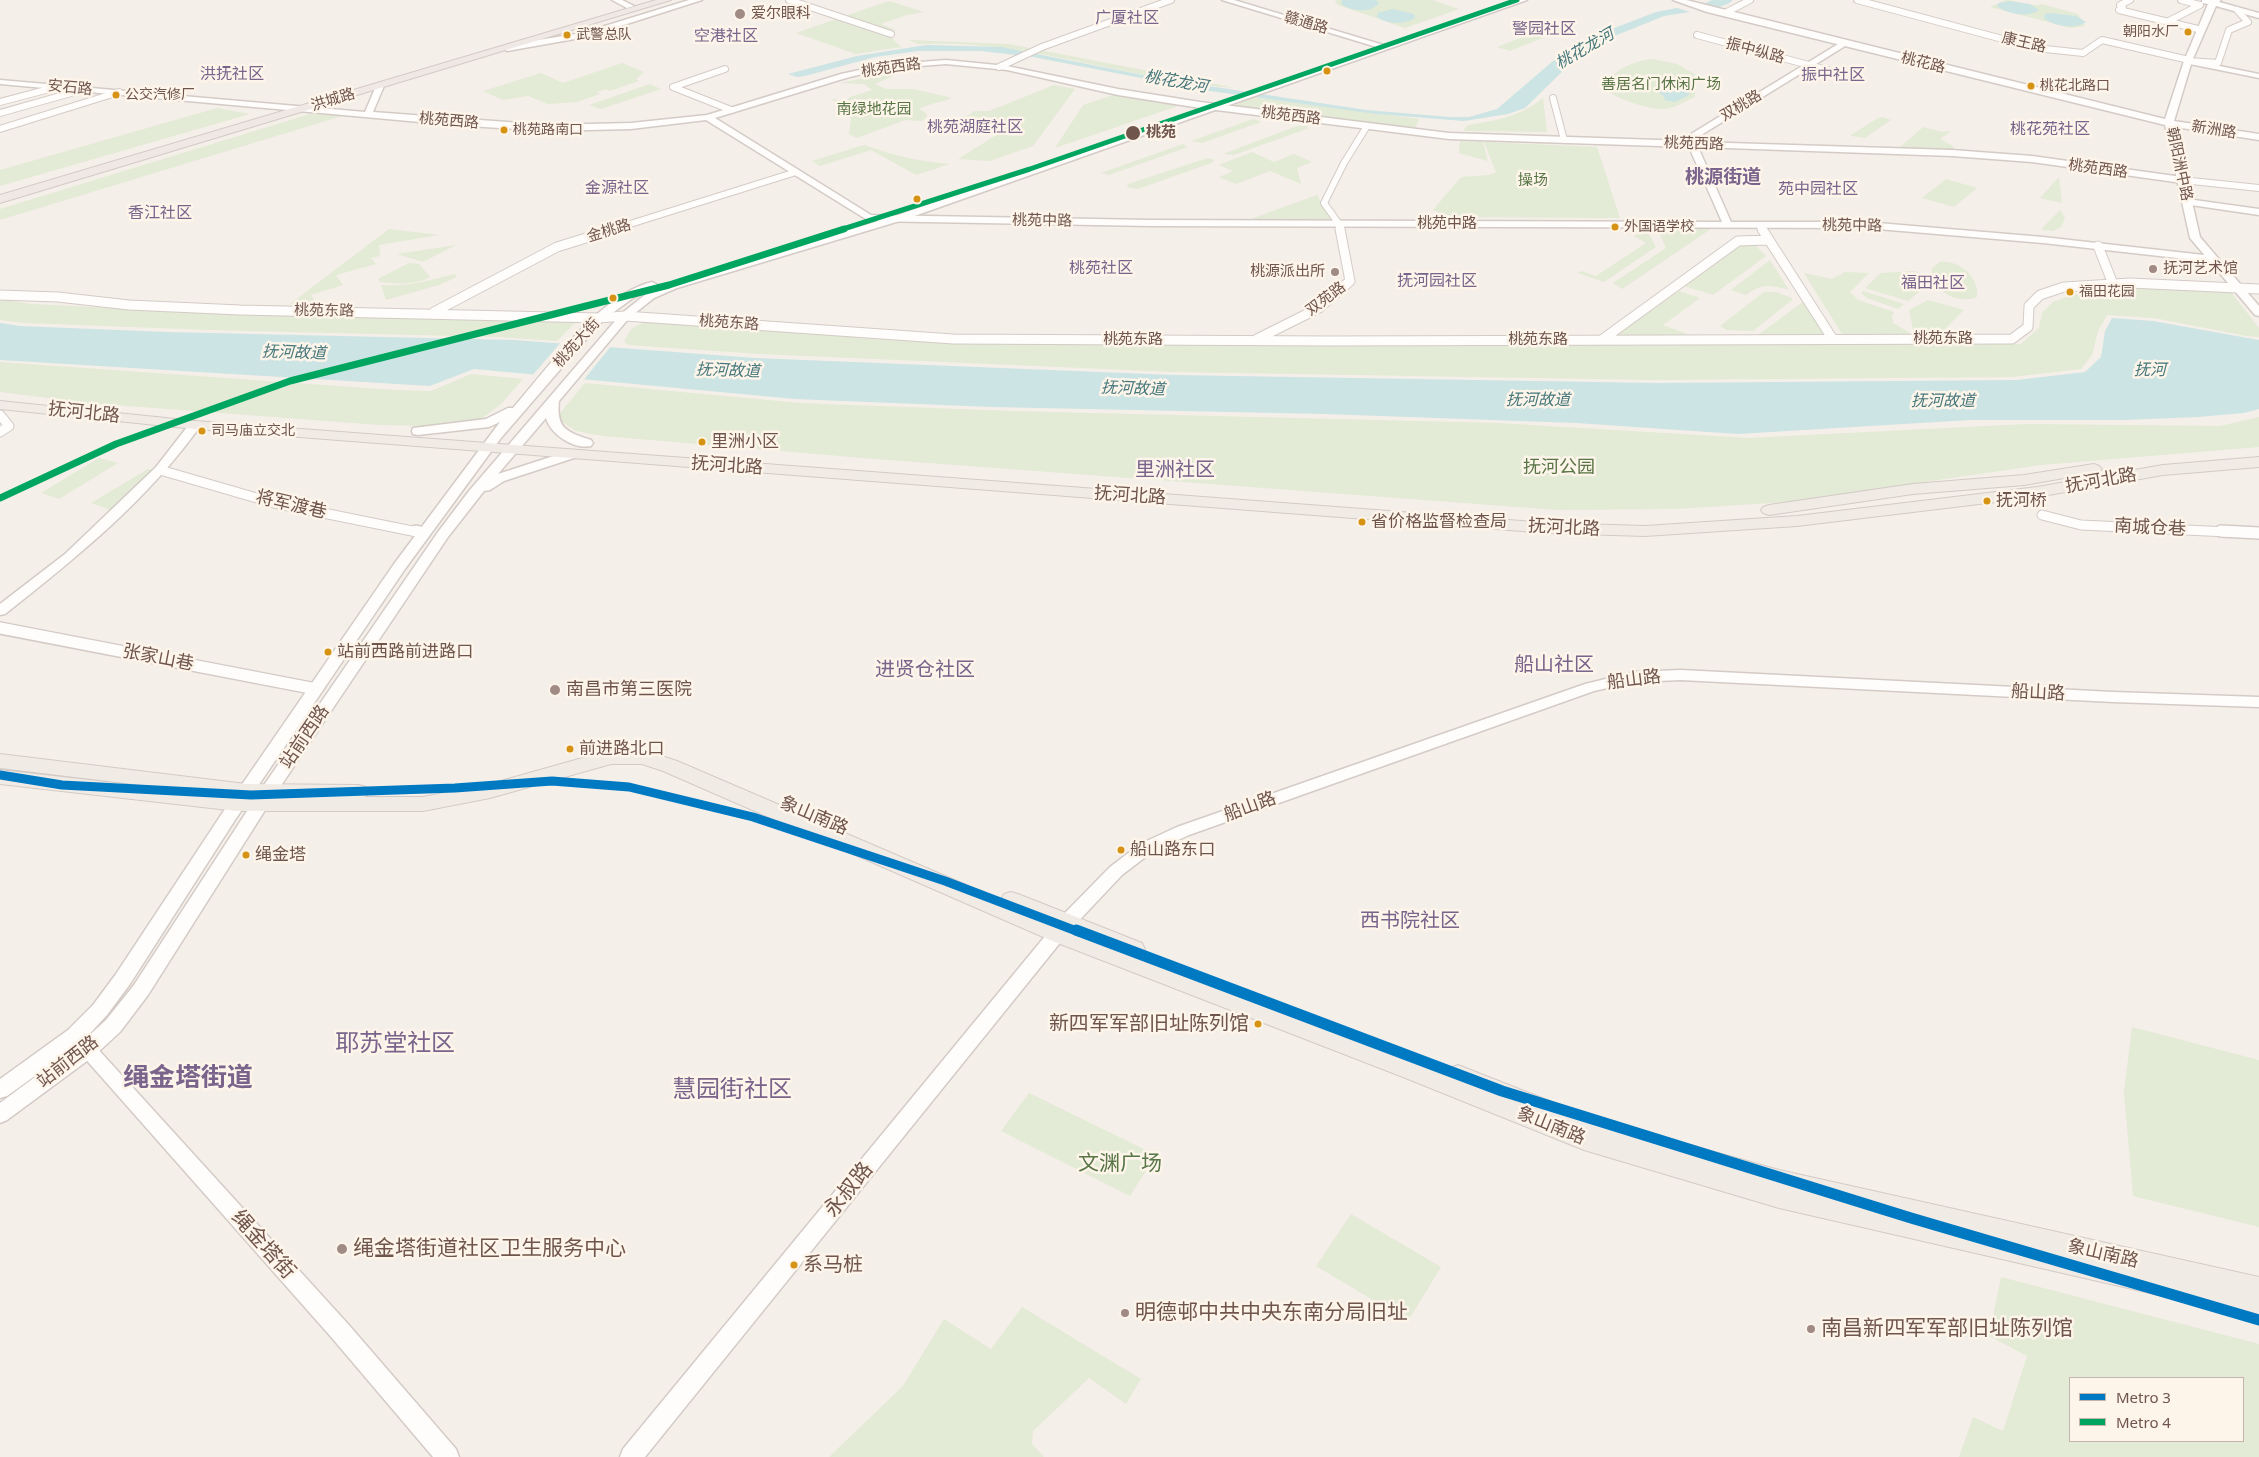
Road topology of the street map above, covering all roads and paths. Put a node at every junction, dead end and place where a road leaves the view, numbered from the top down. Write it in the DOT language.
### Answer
graph roads {
  1 [pos="616,0"];
  2 [pos="648,0"];
  3 [pos="666,0"];
  4 [pos="698,0"];
  5 [pos="790,0"];
  6 [pos="1171,0"];
  7 [pos="1226,0"];
  8 [pos="1503,0"];
  9 [pos="1523,0"];
  10 [pos="1677,0"];
  11 [pos="1686,0"];
  12 [pos="1750,0"];
  13 [pos="1857,0"];
  14 [pos="2130,0"];
  15 [pos="2181,0"];
  16 [pos="2213,1"];
  17 [pos="630,6"];
  18 [pos="2236,10"];
  19 [pos="1727,12"];
  20 [pos="2259,15"];
  21 [pos="2167,22"];
  22 [pos="2248,22"];
  23 [pos="2259,22"];
  24 [pos="2202,30"];
  25 [pos="891,34"];
  26 [pos="1697,35"];
  27 [pos="1846,43"];
  28 [pos="1376,44"];
  29 [pos="1386,47"];
  30 [pos="507,48"];
  31 [pos="2188,60"];
  32 [pos="1004,65"];
  33 [pos="1810,65"];
  34 [pos="725,69"];
  35 [pos="1842,74"];
  36 [pos="2259,76"];
  37 [pos="0,82"];
  38 [pos="380,86"];
  39 [pos="57,87"];
  40 [pos="85,89"];
  41 [pos="119,92"];
  42 [pos="1553,98"];
  43 [pos="0,102"];
  44 [pos="1230,102"];
  45 [pos="1215,104"];
  46 [pos="1200,105"];
  47 [pos="290,107"];
  48 [pos="305,108"];
  49 [pos="731,110"];
  50 [pos="0,113"];
  51 [pos="368,114"];
  52 [pos="708,117"];
  53 [pos="2170,122"];
  54 [pos="1367,126"];
  55 [pos="0,129"];
  56 [pos="2259,137"];
  57 [pos="1564,140"];
  58 [pos="1692,144"];
  59 [pos="796,172"];
  60 [pos="2182,180"];
  61 [pos="2259,188"];
  62 [pos="0,192"];
  63 [pos="0,199"];
  64 [pos="2187,202"];
  65 [pos="2259,212"];
  66 [pos="869,218"];
  67 [pos="900,218"];
  68 [pos="1339,224"];
  69 [pos="1728,225"];
  70 [pos="1760,226"];
  71 [pos="1769,240"];
  72 [pos="2098,246"];
  73 [pos="2213,259"];
  74 [pos="2113,284"];
  75 [pos="2238,288"];
  76 [pos="2259,289"];
  77 [pos="0,295"];
  78 [pos="432,313"];
  79 [pos="2259,313"];
  80 [pos="625,316"];
  81 [pos="599,318"];
  82 [pos="1832,338"];
  83 [pos="1603,339"];
  84 [pos="1256,340"];
  85 [pos="0,397"];
  86 [pos="526,401"];
  87 [pos="553,401"];
  88 [pos="0,405"];
  89 [pos="0,415"];
  90 [pos="195,425"];
  91 [pos="558,431"];
  92 [pos="0,432"];
  93 [pos="418,432"];
  94 [pos="491,441"];
  95 [pos="517,443"];
  96 [pos="586,443"];
  97 [pos="2259,450"];
  98 [pos="572,454"];
  99 [pos="2259,462"];
  100 [pos="160,470"];
  101 [pos="474,494"];
  102 [pos="2042,516"];
  103 [pos="424,533"];
  104 [pos="2259,533"];
  105 [pos="0,612"];
  106 [pos="0,628"];
  107 [pos="316,689"];
  108 [pos="2259,702"];
  109 [pos="0,761"];
  110 [pos="0,777"];
  111 [pos="253,798"];
  112 [pos="1062,928"];
  113 [pos="81,1042"];
  114 [pos="0,1090"];
  115 [pos="0,1114"];
  116 [pos="2259,1290"];
  117 [pos="2259,1306"];
  118 [pos="448,1457"];
  119 [pos="631,1457"];
  1 -- 17 [label="street"];
  2 -- 17 [label="highway, 洪城路"];
  3 -- 30 [label="highway, 洪城路"];
  4 -- 30 [label="main road"];
  5 -- 25 [label="street"];
  6 -- 32 [label="street"];
  7 -- 28 [label="street, 赣通路"];
  8 -- 28 [label="main road, 桃苑大街"];
  9 -- 29 [label="main road, 桃苑大街"];
  10 -- 27 [label="main road, 桃花路"];
  11 -- 19 [label="main road, 桃花路"];
  12 -- 19 [label="street"];
  13 -- 31 [label="street, 康王路"];
  14 -- 21 [label="street"];
  15 -- 21 [label="street"];
  16 -- 18 [label="main road"];
  16 -- 20 [label="main road"];
  16 -- 24 [label="main road, 朝阳洲中路"];
  17 -- 47 [label="highway, 洪城路"];
  18 -- 20 [label="main road"];
  18 -- 22 [label="street"];
  19 -- 53 [label="main road, 桃花路"];
  21 -- 24 [label="street"];
  22 -- 23 [label="street"];
  22 -- 31 [label="street"];
  24 -- 31 [label="main road, 朝阳洲中路"];
  26 -- 33 [label="street, 振中纵路"];
  27 -- 33 [label="street, 双桃路"];
  27 -- 53 [label="main road, 桃花路"];
  28 -- 29 [label="street, 赣通路"];
  28 -- 45 [label="main road, 桃苑大街"];
  29 -- 44 [label="main road, 桃苑大街"];
  30 -- 38 [label="highway, 洪城路"];
  31 -- 36 [label="street, 康王路"];
  31 -- 53 [label="main road, 朝阳洲中路"];
  32 -- 46 [label="street, 桃苑西路"];
  32 -- 49 [label="street, 桃苑西路"];
  33 -- 35 [label="street, 振中纵路"];
  33 -- 58 [label="street, 双桃路"];
  34 -- 49 [label="street"];
  37 -- 39 [label="street, 安石路"];
  38 -- 48 [label="highway, 洪城路"];
  38 -- 51 [label="street"];
  39 -- 40 [label="street, 安石路"];
  39 -- 43 [label="street"];
  40 -- 41 [label="street, 安石路"];
  40 -- 50 [label="street"];
  41 -- 47 [label="street, 安石路"];
  41 -- 55 [label="street"];
  42 -- 57 [label="street"];
  44 -- 45 [label="main road, 桃苑大街"];
  45 -- 46 [label="main road, 桃苑大街"];
  45 -- 54 [label="street, 桃苑西路"];
  45 -- 67 [label="main road, 桃苑大街"];
  46 -- 66 [label="main road, 桃苑大街"];
  47 -- 48 [label="street, 桃苑西路"];
  47 -- 62 [label="highway, 洪城路"];
  48 -- 51 [label="street, 桃苑西路"];
  48 -- 63 [label="highway, 洪城路"];
  49 -- 52 [label="street, 桃苑西路"];
  51 -- 52 [label="street, 桃苑西路"];
  52 -- 59 [label="street"];
  53 -- 56 [label="main road, 新洲路"];
  53 -- 60 [label="main road, 朝阳洲中路"];
  54 -- 57 [label="street, 桃苑西路"];
  54 -- 68 [label="street, 双苑路"];
  57 -- 58 [label="street, 桃苑西路"];
  58 -- 60 [label="street, 桃苑西路"];
  58 -- 69 [label="street"];
  59 -- 66 [label="street"];
  59 -- 78 [label="street, 金桃路"];
  60 -- 61 [label="street"];
  60 -- 64 [label="main road, 朝阳洲中路"];
  64 -- 65 [label="street"];
  64 -- 73 [label="main road, 朝阳洲中路"];
  66 -- 67 [label="street, 桃苑中路"];
  66 -- 81 [label="main road, 桃苑大街"];
  67 -- 68 [label="street, 桃苑中路"];
  67 -- 80 [label="main road, 桃苑大街"];
  68 -- 69 [label="street, 桃苑中路"];
  68 -- 84 [label="street, 双苑路"];
  69 -- 70 [label="street, 桃苑中路"];
  70 -- 71 [label="street"];
  70 -- 72 [label="street, 桃苑中路"];
  71 -- 82 [label="street"];
  71 -- 83 [label="street"];
  72 -- 73 [label="street, 桃苑中路"];
  72 -- 74 [label="street"];
  73 -- 75 [label="main road, 朝阳洲中路"];
  74 -- 75 [label="street, 桃苑东路"];
  74 -- 82 [label="street, 桃苑东路"];
  75 -- 76 [label="street, 桃苑东路"];
  75 -- 79 [label="main road, 朝阳洲中路"];
  77 -- 78 [label="street, 桃苑东路"];
  78 -- 81 [label="street, 桃苑东路"];
  80 -- 81 [label="street, 桃苑东路"];
  80 -- 84 [label="street, 桃苑东路"];
  80 -- 87 [label="main road, 桃苑大街"];
  81 -- 86 [label="main road, 桃苑大街"];
  82 -- 83 [label="street, 桃苑东路"];
  83 -- 84 [label="street, 桃苑东路"];
  85 -- 93 [label="main road, 抚河北路"];
  86 -- 93 [label="main road"];
  86 -- 94 [label="main road, 桃苑大街"];
  87 -- 91 [label="main road"];
  87 -- 95 [label="main road, 桃苑大街"];
  88 -- 90 [label="main road, 抚河北路"];
  89 -- 92 [label="street"];
  90 -- 94 [label="main road, 抚河北路"];
  90 -- 100 [label="street"];
  91 -- 96 [label="main road"];
  93 -- 94 [label="main road, 抚河北路"];
  94 -- 95 [label="main road, 抚河北路"];
  94 -- 103 [label="main road, 站前西路"];
  95 -- 96 [label="main road, 抚河北路"];
  95 -- 98 [label="main road, 抚河北路"];
  95 -- 101 [label="main road, 站前西路"];
  96 -- 97 [label="main road, 抚河北路"];
  98 -- 99 [label="main road, 抚河北路"];
  98 -- 101 [label="main road"];
  100 -- 103 [label="street, 将军渡巷"];
  100 -- 105 [label="street"];
  101 -- 111 [label="main road, 站前西路"];
  102 -- 104 [label="street, 南城仓巷"];
  103 -- 107 [label="main road, 站前西路"];
  106 -- 107 [label="street, 张家山巷"];
  107 -- 111 [label="main road, 站前西路"];
  108 -- 112 [label="street, 船山路"];
  109 -- 111 [label="main road, 象山南路"];
  110 -- 111 [label="main road, 象山南路"];
  111 -- 112 [label="main road, 象山南路"];
  111 -- 113 [label="main road, 站前西路"];
  112 -- 116 [label="main road, 象山南路"];
  112 -- 117 [label="main road, 象山南路"];
  112 -- 119 [label="street, 永叔路"];
  113 -- 114 [label="main road, 站前西路"];
  113 -- 115 [label="main road, 站前西路"];
  113 -- 118 [label="street, 绳金塔街"];
}
